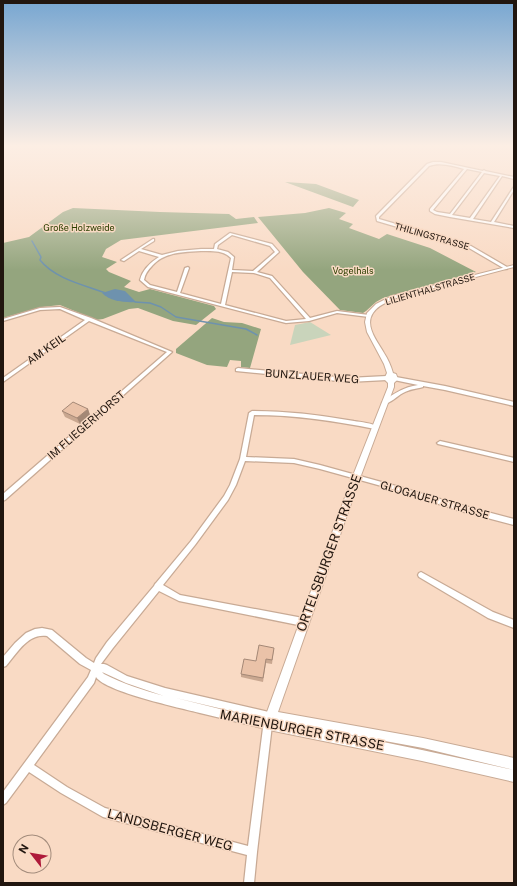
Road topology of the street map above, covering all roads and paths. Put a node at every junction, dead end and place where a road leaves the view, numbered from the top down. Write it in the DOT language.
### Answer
graph roads {
  1 [pos="405,187"];
  2 [pos="450,187"];
  3 [pos="472,187"];
  4 [pos="493,187"];
  5 [pos="514,188"];
  6 [pos="450,216"];
  7 [pos="471,219"];
  8 [pos="492,223"];
  9 [pos="514,226"];
  10 [pos="153,240"];
  11 [pos="139,250"];
  12 [pos="215,251"];
  13 [pos="160,256"];
  14 [pos="123,260"];
  15 [pos="514,266"];
  16 [pos="187,268"];
  17 [pos="506,268"];
  18 [pos="231,271"];
  19 [pos="254,272"];
  20 [pos="178,294"];
  21 [pos="223,306"];
  22 [pos="368,316"];
  23 [pos="89,319"];
  24 [pos="3,320"];
  25 [pos="309,320"];
  26 [pos="238,370"];
  27 [pos="391,378"];
  28 [pos="3,380"];
  29 [pos="431,385"];
  30 [pos="385,403"];
  31 [pos="514,404"];
  32 [pos="375,427"];
  33 [pos="440,443"];
  34 [pos="243,459"];
  35 [pos="514,460"];
  36 [pos="356,478"];
  37 [pos="3,488"];
  38 [pos="10,492"];
  39 [pos="3,498"];
  40 [pos="514,522"];
  41 [pos="421,575"];
  42 [pos="157,586"];
  43 [pos="304,622"];
  44 [pos="514,624"];
  45 [pos="3,662"];
  46 [pos="96,669"];
  47 [pos="269,720"];
  48 [pos="514,764"];
  49 [pos="28,766"];
  50 [pos="514,776"];
  51 [pos="3,800"];
  52 [pos="252,852"];
  53 [pos="249,883"];
  1 -- 17 [label="street, THILINGSTRASSE"];
  2 -- 6 [label="street"];
  3 -- 6 [label="street"];
  4 -- 7 [label="street"];
  5 -- 8 [label="street"];
  6 -- 7 [label="street"];
  7 -- 8 [label="street"];
  8 -- 9 [label="street"];
  10 -- 11 [label="street"];
  11 -- 13 [label="street"];
  11 -- 14 [label="street"];
  12 -- 13 [label="street"];
  12 -- 18 [label="street"];
  12 -- 19 [label="street"];
  13 -- 20 [label="street"];
  15 -- 17 [label="street, LILIENTHALSTRASSE"];
  16 -- 20 [label="street"];
  17 -- 22 [label="street, LILIENTHALSTRASSE"];
  18 -- 19 [label="street"];
  18 -- 21 [label="street"];
  19 -- 25 [label="street"];
  20 -- 21 [label="street"];
  21 -- 25 [label="street"];
  22 -- 25 [label="street"];
  22 -- 27 [label="street"];
  23 -- 24 [label="street"];
  23 -- 28 [label="street, AM KEIL"];
  23 -- 38 [label="street, IM FLIEGERHORST"];
  26 -- 27 [label="street, BUNZLAUER WEG"];
  27 -- 29 [label="street, BUNZLAUER WEG"];
  27 -- 30 [label="street, ORTELSBURGER STRASSE"];
  29 -- 30 [label="street"];
  29 -- 31 [label="street, BUNZLAUER WEG"];
  30 -- 32 [label="street, ORTELSBURGER STRASSE"];
  32 -- 34 [label="street"];
  32 -- 36 [label="street, ORTELSBURGER STRASSE"];
  33 -- 35 [label="street"];
  34 -- 36 [label="street, GLOGAUER STRASSE"];
  34 -- 42 [label="street"];
  36 -- 40 [label="street, GLOGAUER STRASSE"];
  36 -- 43 [label="street, ORTELSBURGER STRASSE"];
  37 -- 38 [label="street"];
  38 -- 39 [label="street, IM FLIEGERHORST"];
  41 -- 44 [label="street"];
  42 -- 43 [label="street"];
  42 -- 46 [label="street"];
  43 -- 47 [label="street, ORTELSBURGER STRASSE"];
  45 -- 46 [label="street, MARIENBURGER STRASSE"];
  46 -- 47 [label="street, MARIENBURGER STRASSE"];
  46 -- 49 [label="street"];
  47 -- 48 [label="street, MARIENBURGER STRASSE"];
  47 -- 50 [label="street, MARIENBURGER STRASSE"];
  47 -- 52 [label="street"];
  49 -- 51 [label="street"];
  49 -- 52 [label="street, LANDSBERGER WEG"];
  52 -- 53 [label="street"];
}
